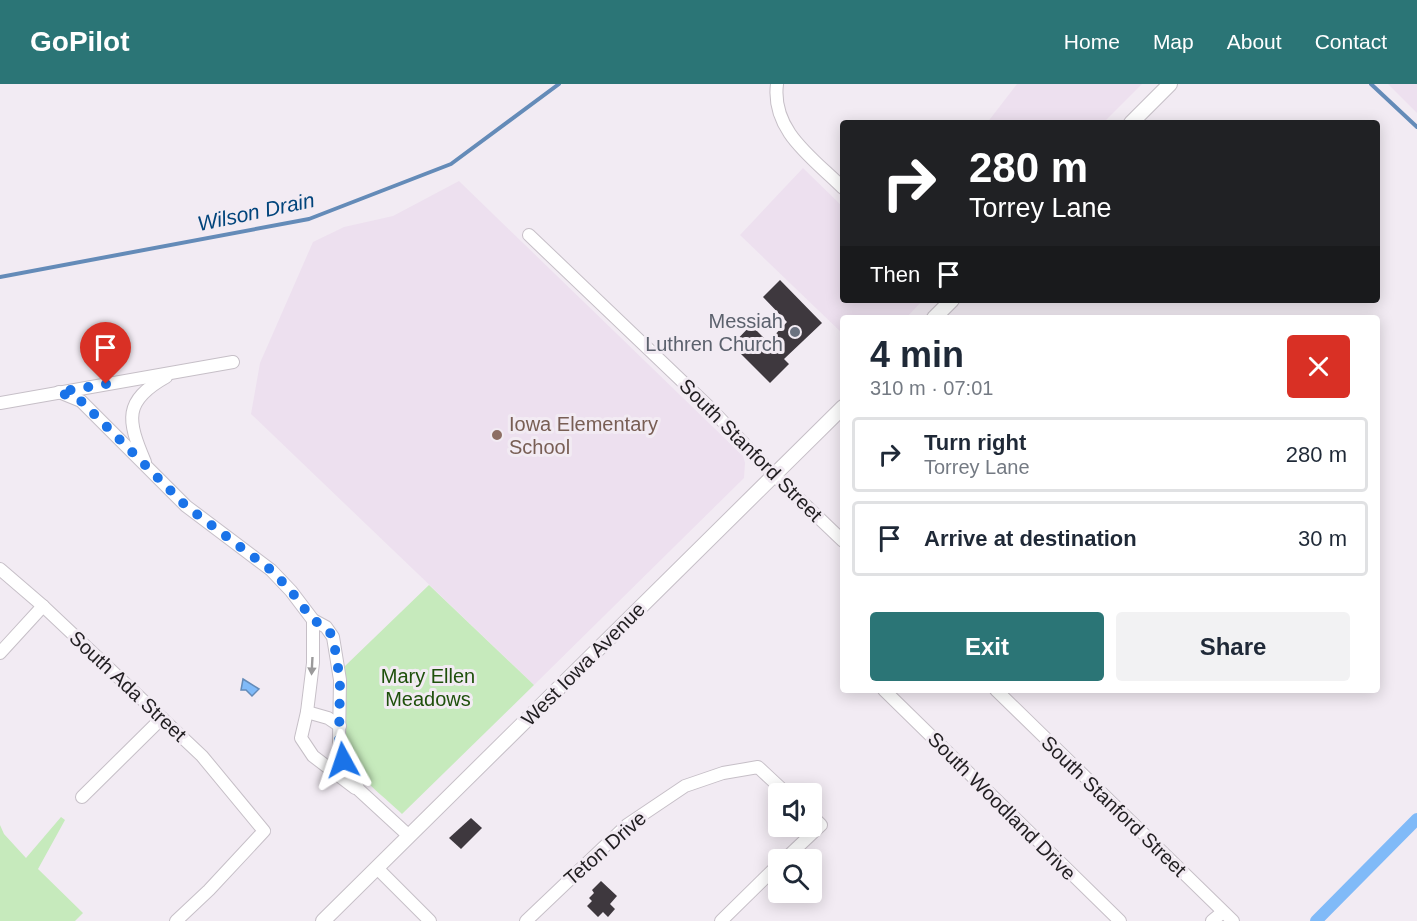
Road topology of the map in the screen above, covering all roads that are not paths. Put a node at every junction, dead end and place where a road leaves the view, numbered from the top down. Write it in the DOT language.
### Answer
graph roads {
  1 [pos="777,84"];
  2 [pos="1170,84"];
  3 [pos="1134,120"];
  4 [pos="840,185"];
  5 [pos="529,235"];
  6 [pos="949,303"];
  7 [pos="937,315"];
  8 [pos="233,363"];
  9 [pos="175,372"];
  10 [pos="59,392"];
  11 [pos="0,403"];
  12 [pos="840,410"];
  13 [pos="147,468"];
  14 [pos="774,475"];
  15 [pos="840,538"];
  16 [pos="0,569"];
  17 [pos="43,606"];
  18 [pos="313,620"];
  19 [pos="0,653"];
  20 [pos="887,693"];
  21 [pos="999,693"];
  22 [pos="307,712"];
  23 [pos="162,718"];
  24 [pos="340,726"];
  25 [pos="775,783"];
  26 [pos="359,790"];
  27 [pos="82,796"];
  28 [pos="409,836"];
  29 [pos="803,837"];
  30 [pos="793,849"];
  31 [pos="376,868"];
  32 [pos="768,875"];
  33 [pos="1223,912"];
  34 [pos="176,921"];
  35 [pos="323,921"];
  36 [pos="430,921"];
  37 [pos="526,921"];
  38 [pos="721,921"];
  39 [pos="1120,921"];
  40 [pos="1212,921"];
  41 [pos="1233,921"];
  1 -- 4 [label="street"];
  2 -- 3 [label="street"];
  5 -- 14 [label="street, South Stanford Street"];
  6 -- 7 [label="street"];
  8 -- 9 [label="street"];
  9 -- 10 [label="street"];
  9 -- 13 [label="street"];
  10 -- 11 [label="street"];
  10 -- 13 [label="street"];
  12 -- 14 [label="street, West Iowa Avenue"];
  13 -- 18 [label="street"];
  14 -- 15 [label="street, South Stanford Street"];
  14 -- 28 [label="street, West Iowa Avenue"];
  16 -- 17 [label="street, South Ada Street"];
  17 -- 19 [label="street"];
  17 -- 23 [label="street, South Ada Street"];
  18 -- 22 [label="street, one-way"];
  18 -- 24 [label="street"];
  20 -- 39 [label="street, South Woodland Drive"];
  21 -- 33 [label="street, South Stanford Street"];
  22 -- 24 [label="street"];
  22 -- 26 [label="street"];
  23 -- 27 [label="street"];
  23 -- 34 [label="street, South Ada Street"];
  24 -- 26 [label="street"];
  25 -- 37 [label="street, Teton Drive"];
  26 -- 28 [label="street"];
  28 -- 31 [label="street, West Iowa Avenue"];
  29 -- 30 [label="street"];
  31 -- 35 [label="street, West Iowa Avenue"];
  31 -- 36 [label="street"];
  32 -- 38 [label="street"];
  33 -- 40 [label="street"];
  33 -- 41 [label="street, South Stanford Street"];
}
